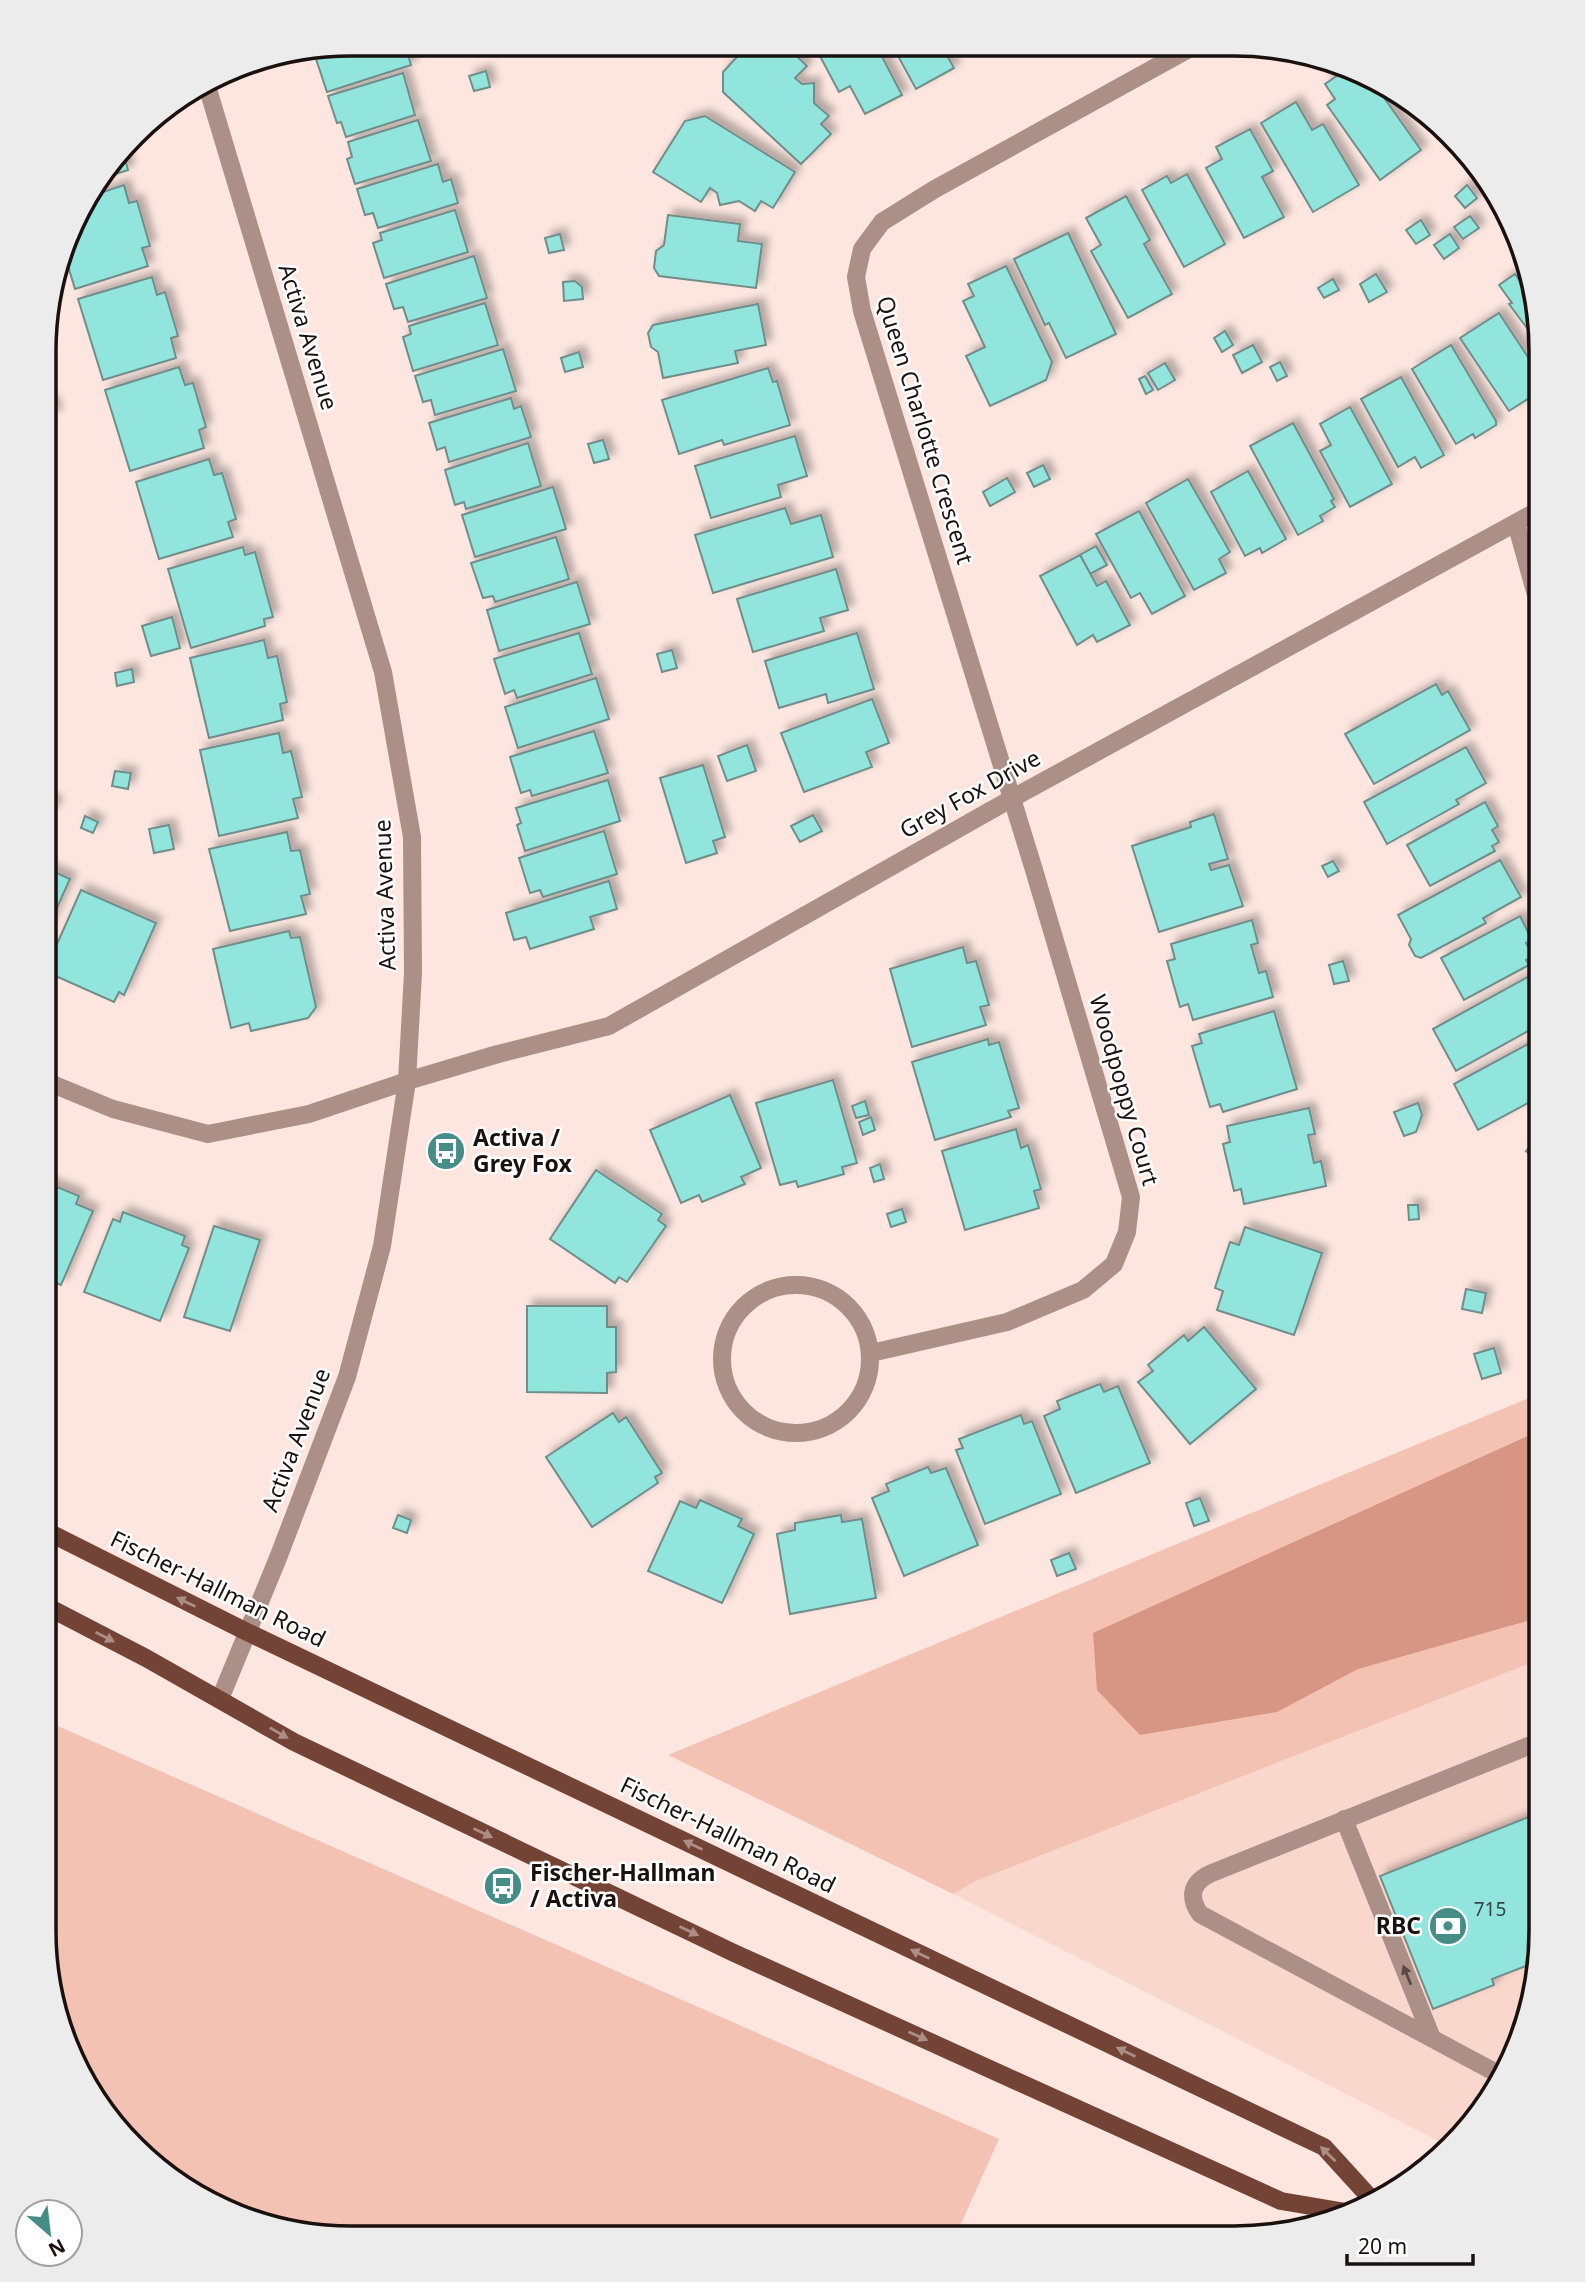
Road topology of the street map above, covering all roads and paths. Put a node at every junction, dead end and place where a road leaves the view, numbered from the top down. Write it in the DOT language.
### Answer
graph roads {
  1 [pos="1176,56"];
  2 [pos="209,92"];
  3 [pos="1529,516"];
  4 [pos="1516,523"];
  5 [pos="1529,570"];
  6 [pos="1010,799"];
  7 [pos="407,1081"];
  8 [pos="56,1086"];
  9 [pos="871,1353"];
  10 [pos="56,1536"];
  11 [pos="56,1611"];
  12 [pos="247,1632"];
  13 [pos="220,1699"];
  14 [pos="1529,1746"];
  15 [pos="1344,1819"];
  16 [pos="1432,2038"];
  17 [pos="1494,2072"];
  18 [pos="1367,2195"];
  19 [pos="1331,2209"];
  1 -- 6 [label="street, Queen Charlotte Crescent"];
  2 -- 7 [label="street, Activa Avenue"];
  3 -- 4 [label="street, Grey Fox Drive"];
  4 -- 5 [label="street"];
  4 -- 6 [label="street, Grey Fox Drive"];
  6 -- 7 [label="street, Grey Fox Drive"];
  6 -- 9 [label="street, Woodpoppy Court"];
  7 -- 8 [label="street, Grey Fox Drive"];
  7 -- 12 [label="street, Activa Avenue"];
  9 -- 9 [label="street"];
  12 -- 10 [label="main road, Fischer-Hallman Road, one-way"];
  11 -- 13 [label="main road, one-way"];
  12 -- 13 [label="street, Activa Avenue"];
  18 -- 12 [label="main road, Fischer-Hallman Road, one-way"];
  13 -- 19 [label="main road, one-way"];
  14 -- 15 [label="street"];
  16 -- 15 [label="street, one-way"];
  15 -- 16 [label="street"];
  16 -- 17 [label="street"];
}
